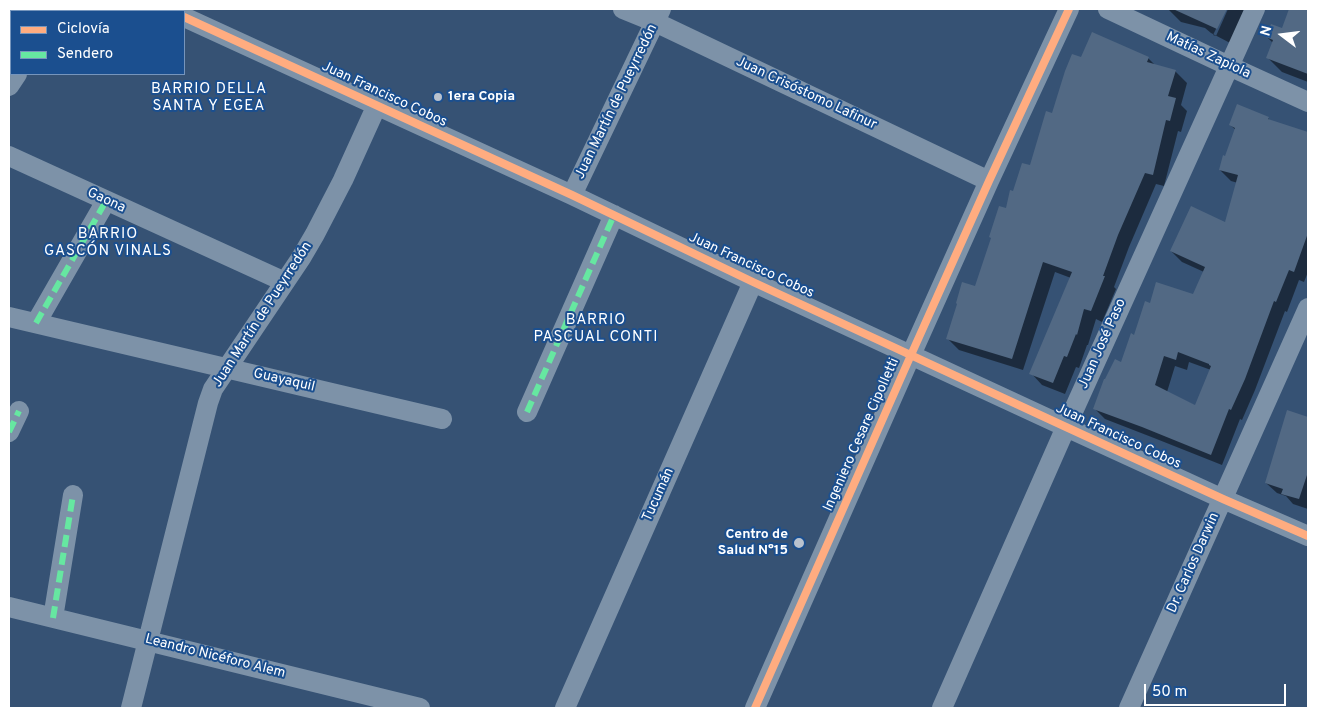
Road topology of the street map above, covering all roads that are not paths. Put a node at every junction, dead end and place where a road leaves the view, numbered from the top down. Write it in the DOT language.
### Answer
graph roads {
  1 [pos="623,9"];
  2 [pos="1069,9"];
  3 [pos="1108,9"];
  4 [pos="1255,9"];
  5 [pos="658,16"];
  6 [pos="185,17"];
  7 [pos="1229,66"];
  8 [pos="16,75"];
  9 [pos="9,86"];
  10 [pos="1308,102"];
  11 [pos="377,105"];
  12 [pos="9,156"];
  13 [pos="989,181"];
  14 [pos="572,195"];
  15 [pos="106,201"];
  16 [pos="614,215"];
  17 [pos="285,282"];
  18 [pos="753,282"];
  19 [pos="1308,308"];
  20 [pos="9,316"];
  21 [pos="36,323"];
  22 [pos="911,355"];
  23 [pos="227,368"];
  24 [pos="19,411"];
  25 [pos="527,412"];
  26 [pos="442,419"];
  27 [pos="1066,427"];
  28 [pos="9,432"];
  29 [pos="73,495"];
  30 [pos="1223,499"];
  31 [pos="1308,536"];
  32 [pos="9,607"];
  33 [pos="53,618"];
  34 [pos="148,641"];
  35 [pos="131,708"];
  36 [pos="420,708"];
  37 [pos="565,708"];
  38 [pos="755,708"];
  39 [pos="942,708"];
  40 [pos="1129,708"];
  1 -- 5 [label="street, Juan Crisóstomo Lafinur"];
  2 -- 13 [label="street, Ingeniero Cesare Cipolletti"];
  3 -- 7 [label="street, Matías Zapiola"];
  4 -- 7 [label="street, Juan José Paso"];
  5 -- 13 [label="street, Juan Crisóstomo Lafinur"];
  5 -- 14 [label="street, Juan Martín de Pueyrredón"];
  6 -- 11 [label="street, Juan Francisco Cobos"];
  7 -- 10 [label="street, Matías Zapiola"];
  7 -- 27 [label="street, Juan José Paso"];
  8 -- 9 [label="street"];
  11 -- 14 [label="street, Juan Francisco Cobos"];
  11 -- 17 [label="street, Juan Martín de Pueyrredón"];
  12 -- 15 [label="street, Gaona"];
  13 -- 22 [label="street, Ingeniero Cesare Cipolletti"];
  14 -- 16 [label="street, Juan Francisco Cobos"];
  15 -- 17 [label="street, Gaona"];
  15 -- 21 [label="street"];
  16 -- 18 [label="street, Juan Francisco Cobos"];
  16 -- 25 [label="street"];
  17 -- 23 [label="street, Juan Martín de Pueyrredón"];
  18 -- 22 [label="street, Juan Francisco Cobos"];
  18 -- 37 [label="street, Tucumán"];
  19 -- 30 [label="street, Dr. Carlos Darwin"];
  20 -- 21 [label="street, Guayaquil"];
  21 -- 23 [label="street, Guayaquil"];
  22 -- 27 [label="street, Juan Francisco Cobos"];
  22 -- 38 [label="street, Ingeniero Cesare Cipolletti"];
  23 -- 26 [label="street, Guayaquil"];
  23 -- 34 [label="street, Juan Martín de Pueyrredón"];
  24 -- 28 [label="street"];
  27 -- 30 [label="street, Juan Francisco Cobos"];
  27 -- 39 [label="street, Juan José Paso"];
  29 -- 33 [label="street"];
  30 -- 31 [label="street, Juan Francisco Cobos"];
  30 -- 40 [label="street, Dr. Carlos Darwin"];
  32 -- 33 [label="street, Leandro Nicéforo Alem"];
  33 -- 34 [label="street, Leandro Nicéforo Alem"];
  34 -- 35 [label="street, Juan Martín de Pueyrredón"];
  34 -- 36 [label="street, Leandro Nicéforo Alem"];
}
